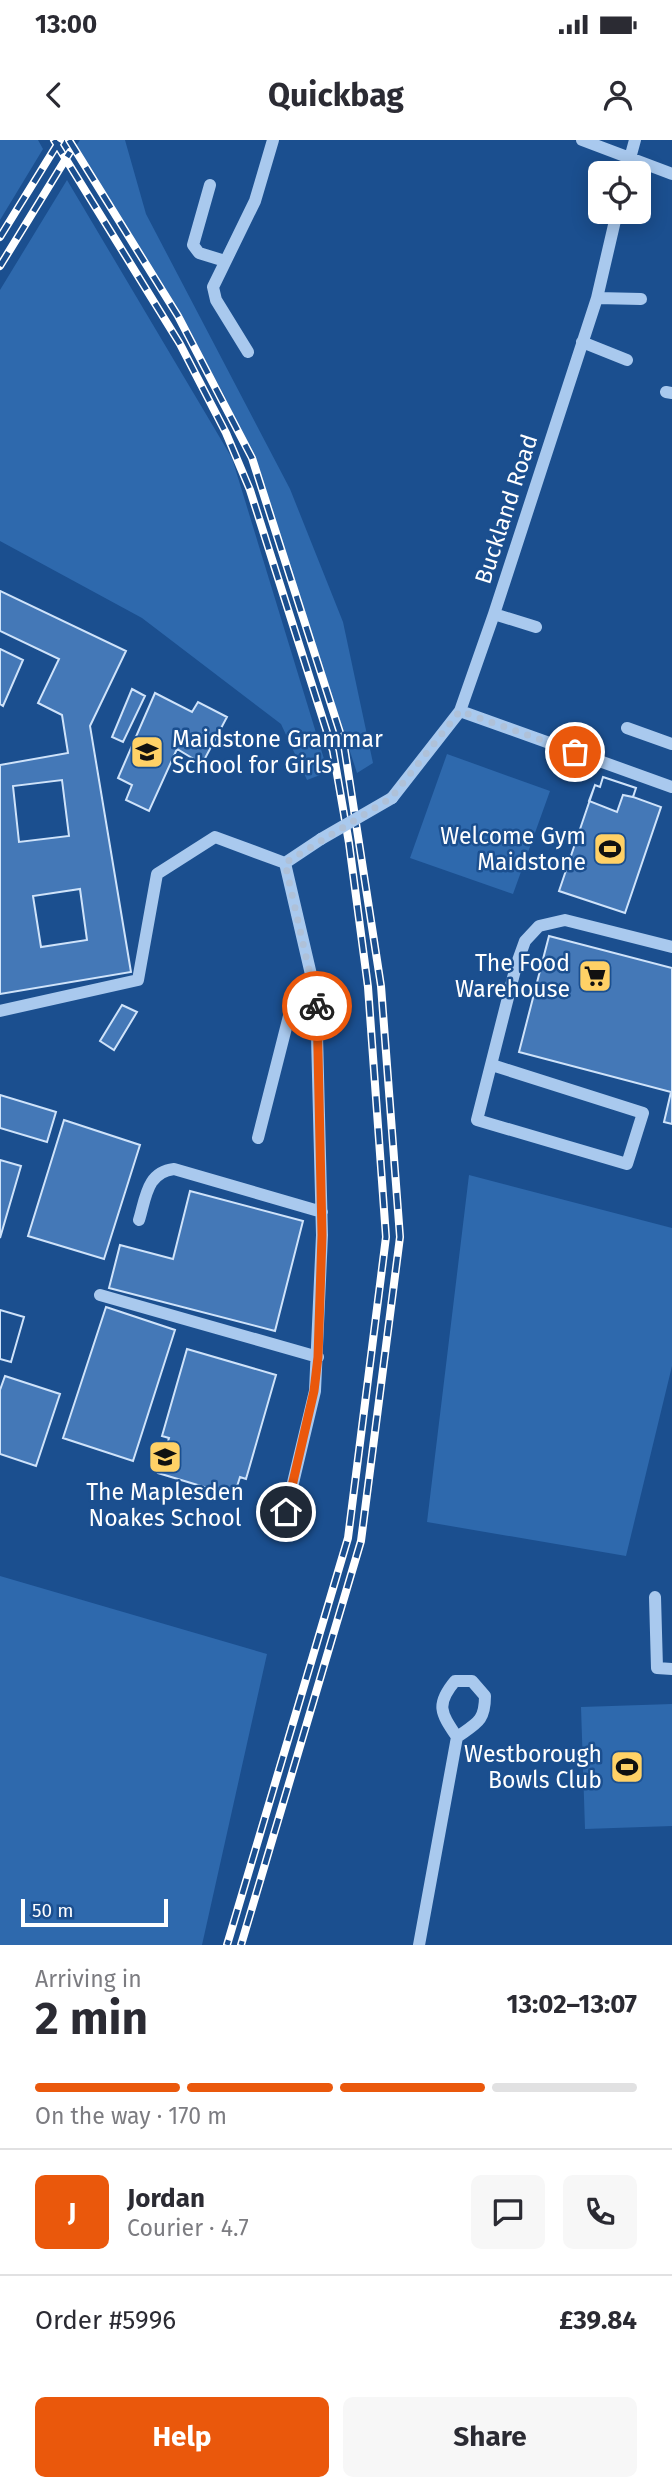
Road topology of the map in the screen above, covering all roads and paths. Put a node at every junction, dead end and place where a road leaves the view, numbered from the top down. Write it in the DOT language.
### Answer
graph roads {
  1 [pos="273,140"];
  2 [pos="582,140"];
  3 [pos="635,140"];
  4 [pos="630,158"];
  5 [pos="629,161"];
  6 [pos="672,174"];
  7 [pos="211,185"];
  8 [pos="614,224"];
  9 [pos="225,261"];
  10 [pos="597,298"];
  11 [pos="641,299"];
  12 [pos="582,342"];
  13 [pos="248,352"];
  14 [pos="627,360"];
  15 [pos="495,614"];
  16 [pos="536,627"];
  17 [pos="460,711"];
  18 [pos="627,728"];
  19 [pos="672,744"];
  20 [pos="672,787"];
  21 [pos="285,863"];
  22 [pos="672,947"];
  23 [pos="314,986"];
  24 [pos="0,1011"];
  25 [pos="492,1065"];
  26 [pos="258,1139"];
  27 [pos="322,1212"];
  28 [pos="139,1220"];
  29 [pos="100,1295"];
  30 [pos="318,1357"];
  31 [pos="286,1512"];
  32 [pos="655,1597"];
  33 [pos="672,1668"];
  34 [pos="457,1737"];
  35 [pos="419,1945"];
  1 -- 9 [label="street"];
  2 -- 4 [label="street"];
  3 -- 4 [label="street"];
  4 -- 5 [label="street"];
  4 -- 6 [label="street"];
  7 -- 9 [label="street"];
  8 -- 10 [label="street, Buckland Road"];
  9 -- 13 [label="street"];
  10 -- 11 [label="street"];
  10 -- 12 [label="street, Buckland Road"];
  12 -- 14 [label="street"];
  12 -- 15 [label="street, Buckland Road"];
  15 -- 16 [label="street"];
  15 -- 17 [label="street, Buckland Road"];
  17 -- 20 [label="street"];
  17 -- 21 [label="street, Buckland Road, bridge"];
  18 -- 19 [label="street"];
  21 -- 23 [label="street"];
  21 -- 24 [label="street"];
  22 -- 25 [label="street"];
  23 -- 26 [label="street"];
  23 -- 27 [label="street"];
  25 -- 25 [label="street"];
  27 -- 28 [label="street"];
  27 -- 30 [label="street"];
  29 -- 30 [label="street"];
  30 -- 31 [label="street"];
  32 -- 33 [label="street"];
  34 -- 34 [label="street"];
  34 -- 35 [label="street"];
}
